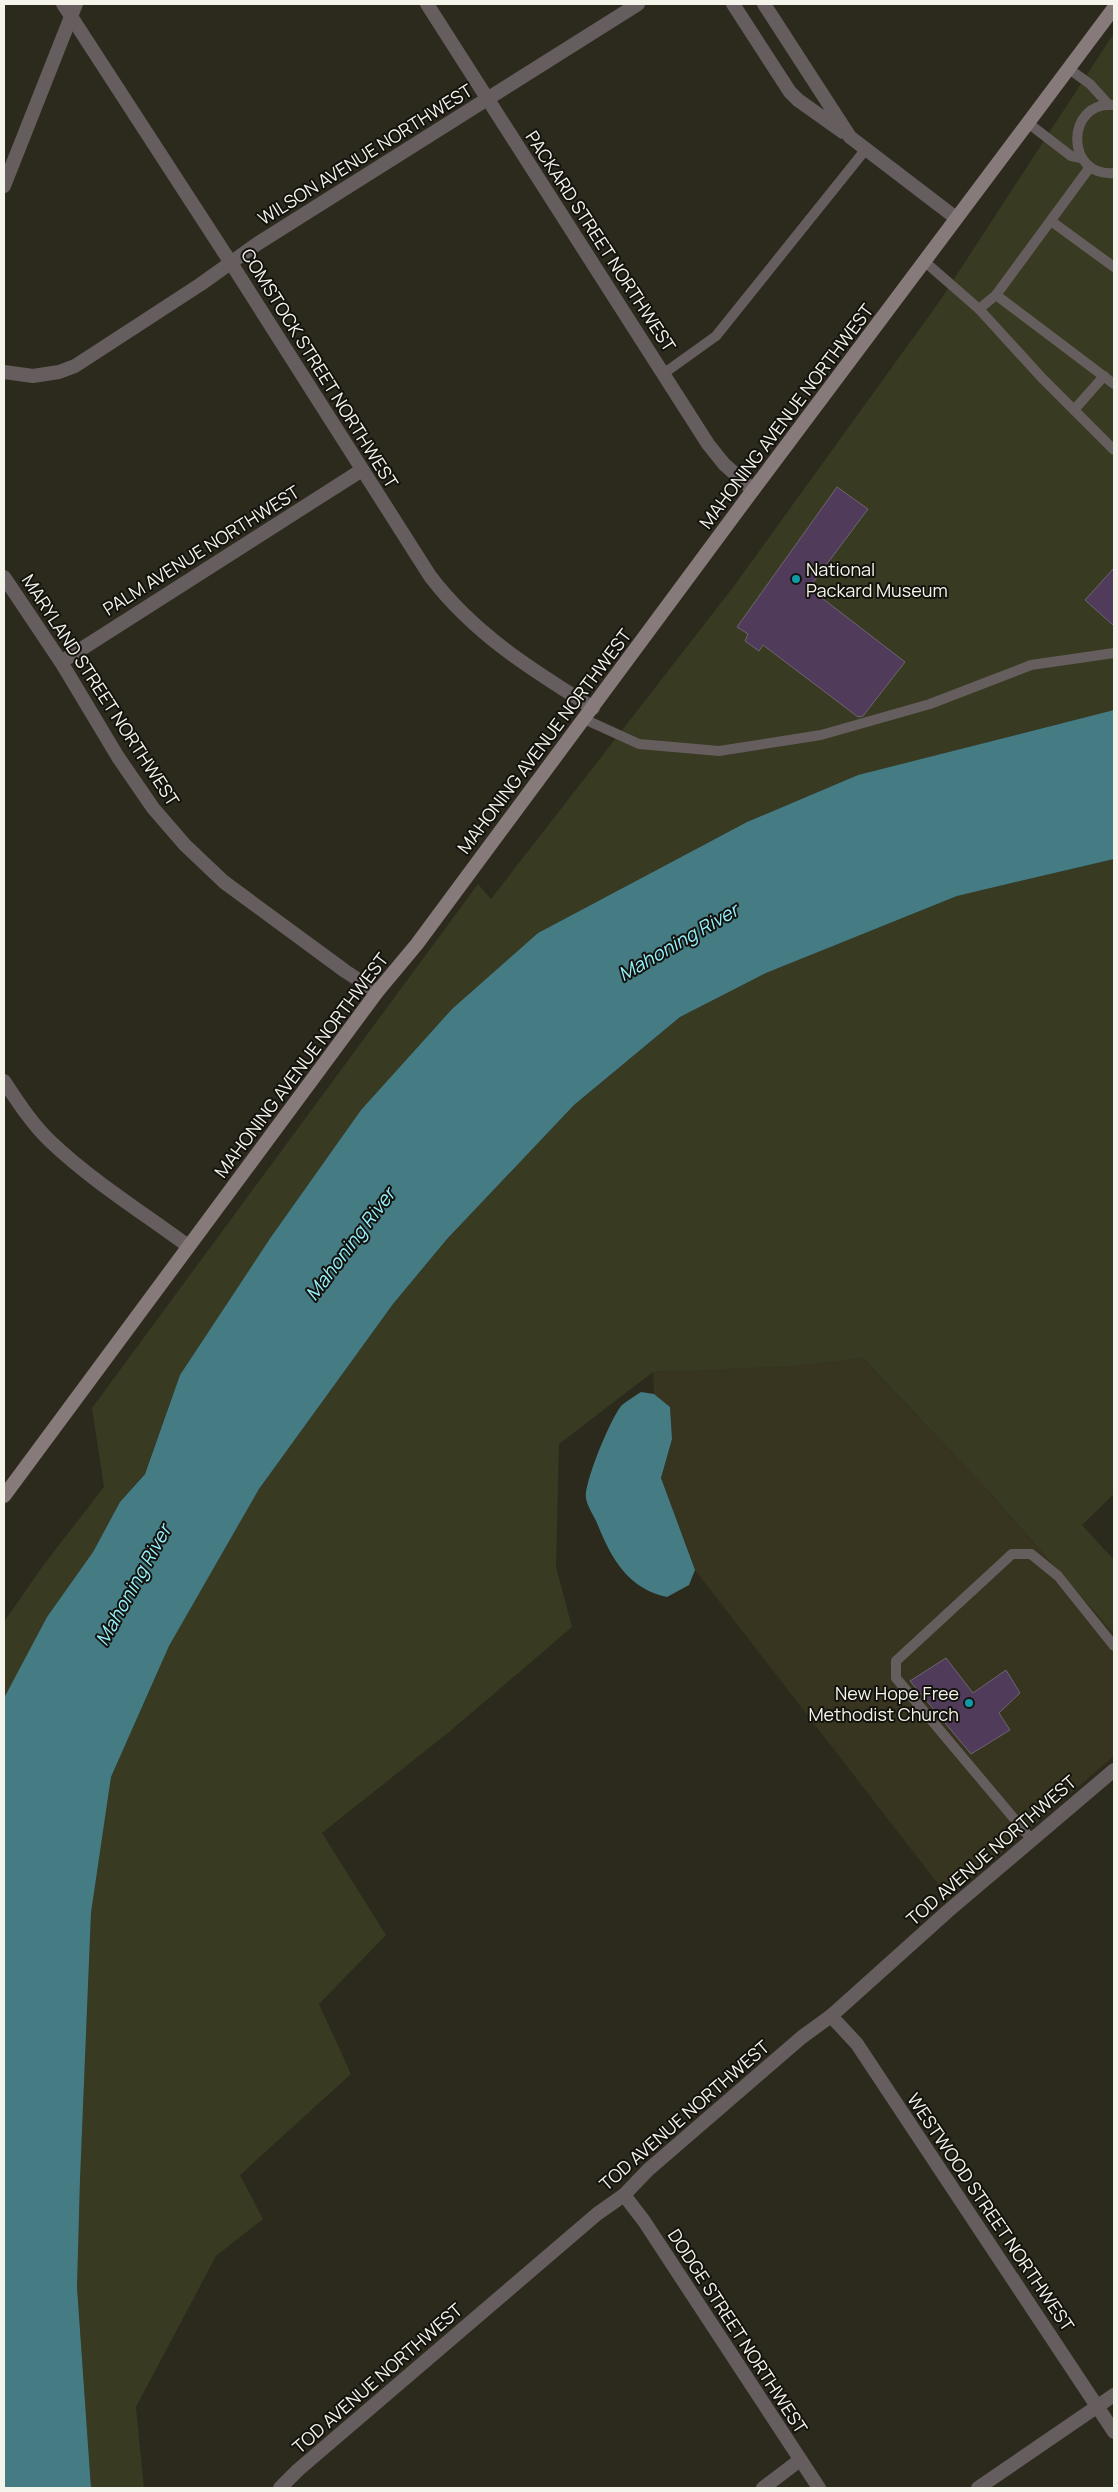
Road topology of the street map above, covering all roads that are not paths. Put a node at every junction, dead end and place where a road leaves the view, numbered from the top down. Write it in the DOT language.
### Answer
graph roads {
  1 [pos="63,4"];
  2 [pos="427,4"];
  3 [pos="638,4"];
  4 [pos="733,4"];
  5 [pos="764,4"];
  6 [pos="1114,8"];
  7 [pos="73,10"];
  8 [pos="1069,68"];
  9 [pos="488,99"];
  10 [pos="1112,105"];
  11 [pos="1028,123"];
  12 [pos="850,137"];
  13 [pos="866,149"];
  14 [pos="1082,158"];
  15 [pos="1090,167"];
  16 [pos="1114,173"];
  17 [pos="4,186"];
  18 [pos="956,218"];
  19 [pos="1051,222"];
  20 [pos="924,261"];
  21 [pos="231,263"];
  22 [pos="1114,267"];
  23 [pos="996,295"];
  24 [pos="979,309"];
  25 [pos="4,372"];
  26 [pos="663,374"];
  27 [pos="1104,376"];
  28 [pos="1114,384"];
  29 [pos="1074,410"];
  30 [pos="1114,450"];
  31 [pos="362,470"];
  32 [pos="753,490"];
  33 [pos="4,577"];
  34 [pos="1114,653"];
  35 [pos="61,662"];
  36 [pos="589,714"];
  37 [pos="377,992"];
  38 [pos="4,1081"];
  39 [pos="188,1246"];
  40 [pos="4,1496"];
  41 [pos="1114,1646"];
  42 [pos="1114,1770"];
  43 [pos="1032,1840"];
  44 [pos="831,2016"];
  45 [pos="624,2195"];
  46 [pos="1114,2395"];
  47 [pos="1097,2407"];
  48 [pos="1114,2432"];
  49 [pos="800,2460"];
  50 [pos="280,2488"];
  51 [pos="763,2488"];
  52 [pos="819,2488"];
  53 [pos="978,2488"];
  1 -- 7 [label="street, COMSTOCK STREET NORTHWEST"];
  2 -- 9 [label="street, PACKARD STREET NORTHWEST"];
  3 -- 9 [label="street, WILSON AVENUE NORTHWEST"];
  4 -- 12 [label="street"];
  5 -- 12 [label="street"];
  6 -- 8 [label="main road, MAHONING AVENUE NORTHWEST"];
  7 -- 17 [label="street"];
  7 -- 21 [label="street, COMSTOCK STREET NORTHWEST"];
  8 -- 10 [label="lane"];
  8 -- 11 [label="main road, MAHONING AVENUE NORTHWEST"];
  9 -- 21 [label="street, WILSON AVENUE NORTHWEST"];
  9 -- 26 [label="street, PACKARD STREET NORTHWEST"];
  10 -- 14 [label="lane"];
  11 -- 14 [label="lane"];
  11 -- 18 [label="main road, MAHONING AVENUE NORTHWEST"];
  12 -- 13 [label="street"];
  13 -- 18 [label="street"];
  13 -- 26 [label="lane"];
  14 -- 15 [label="lane"];
  15 -- 16 [label="lane"];
  15 -- 19 [label="lane"];
  18 -- 20 [label="main road, MAHONING AVENUE NORTHWEST"];
  19 -- 22 [label="lane"];
  19 -- 23 [label="lane"];
  20 -- 24 [label="lane"];
  20 -- 32 [label="main road, MAHONING AVENUE NORTHWEST"];
  21 -- 25 [label="street, WILSON AVENUE NORTHWEST"];
  21 -- 31 [label="street, COMSTOCK STREET NORTHWEST"];
  23 -- 24 [label="lane"];
  23 -- 27 [label="lane"];
  24 -- 29 [label="lane"];
  26 -- 32 [label="street, PACKARD STREET NORTHWEST"];
  27 -- 28 [label="lane"];
  27 -- 29 [label="lane"];
  29 -- 30 [label="lane"];
  31 -- 35 [label="street, PALM AVENUE NORTHWEST"];
  31 -- 36 [label="street, COMSTOCK STREET NORTHWEST"];
  32 -- 36 [label="main road, MAHONING AVENUE NORTHWEST"];
  33 -- 35 [label="street, MARYLAND STREET NORTHWEST"];
  34 -- 36 [label="lane"];
  35 -- 37 [label="street, MARYLAND STREET NORTHWEST"];
  36 -- 37 [label="main road, MAHONING AVENUE NORTHWEST"];
  37 -- 39 [label="main road, MAHONING AVENUE NORTHWEST"];
  38 -- 39 [label="street"];
  39 -- 40 [label="main road, MAHONING AVENUE NORTHWEST"];
  41 -- 43 [label="lane"];
  42 -- 43 [label="street, TOD AVENUE NORTHWEST"];
  43 -- 44 [label="street, TOD AVENUE NORTHWEST"];
  44 -- 45 [label="street, TOD AVENUE NORTHWEST"];
  44 -- 47 [label="street, WESTWOOD STREET NORTHWEST"];
  45 -- 49 [label="street, DODGE STREET NORTHWEST"];
  45 -- 50 [label="street, TOD AVENUE NORTHWEST"];
  46 -- 47 [label="street"];
  47 -- 48 [label="street, WESTWOOD STREET NORTHWEST"];
  47 -- 53 [label="street"];
  49 -- 51 [label="street"];
  49 -- 52 [label="street, DODGE STREET NORTHWEST"];
}
